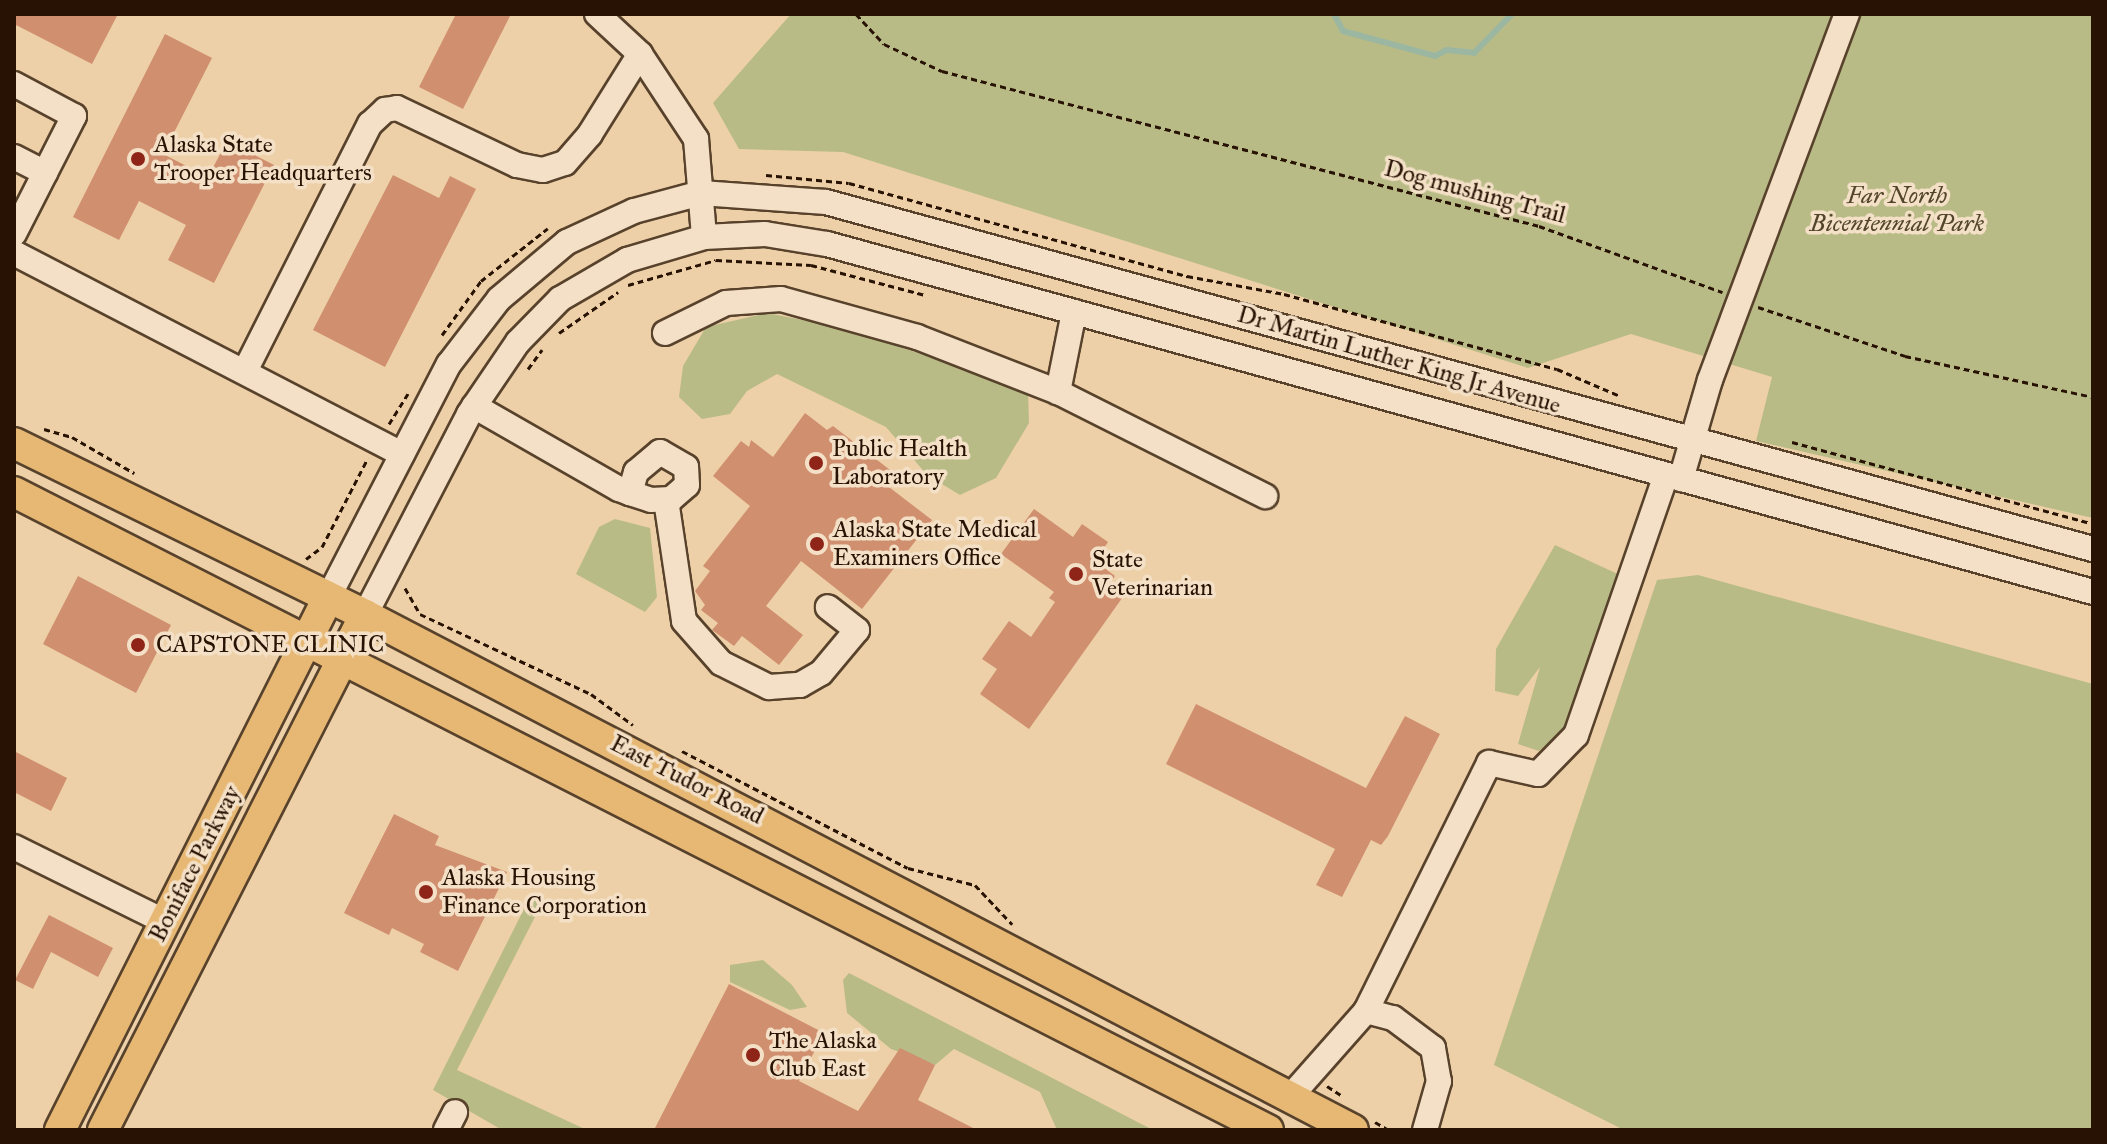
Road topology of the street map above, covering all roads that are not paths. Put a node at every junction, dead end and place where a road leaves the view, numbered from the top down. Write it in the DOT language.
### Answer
graph roads {
  1 [pos="597,14"];
  2 [pos="1847,14"];
  3 [pos="640,54"];
  4 [pos="14,84"];
  5 [pos="14,157"];
  6 [pos="45,173"];
  7 [pos="701,193"];
  8 [pos="14,234"];
  9 [pos="704,237"];
  10 [pos="14,253"];
  11 [pos="1093,275"];
  12 [pos="1078,313"];
  13 [pos="665,333"];
  14 [pos="245,371"];
  15 [pos="1058,392"];
  16 [pos="474,406"];
  17 [pos="1690,441"];
  18 [pos="14,443"];
  19 [pos="402,454"];
  20 [pos="1673,477"];
  21 [pos="14,492"];
  22 [pos="630,493"];
  23 [pos="1265,496"];
  24 [pos="666,500"];
  25 [pos="2093,549"];
  26 [pos="2093,592"];
  27 [pos="328,598"];
  28 [pos="828,607"];
  29 [pos="365,615"];
  30 [pos="307,642"];
  31 [pos="342,659"];
  32 [pos="14,847"];
  33 [pos="166,922"];
  34 [pos="1366,1011"];
  35 [pos="1299,1087"];
  36 [pos="1344,1119"];
  37 [pos="60,1130"];
  38 [pos="103,1130"];
  39 [pos="1268,1130"];
  40 [pos="1425,1130"];
  1 -- 3 [label="street"];
  2 -- 17 [label="street"];
  3 -- 7 [label="street"];
  3 -- 14 [label="street"];
  4 -- 6 [label="street"];
  5 -- 6 [label="street"];
  6 -- 8 [label="street"];
  7 -- 9 [label="street"];
  7 -- 11 [label="street, Dr Martin Luther King Jr Avenue"];
  7 -- 19 [label="street, Dr Martin Luther King Jr Avenue"];
  9 -- 12 [label="street, Dr Martin Luther King Jr Avenue"];
  9 -- 16 [label="street, Dr Martin Luther King Jr Avenue"];
  10 -- 14 [label="street"];
  11 -- 12 [label="street"];
  11 -- 17 [label="street, Dr Martin Luther King Jr Avenue"];
  12 -- 15 [label="street"];
  12 -- 20 [label="street, Dr Martin Luther King Jr Avenue"];
  13 -- 15 [label="street"];
  14 -- 19 [label="street"];
  15 -- 23 [label="street"];
  16 -- 22 [label="street"];
  16 -- 29 [label="street, Dr Martin Luther King Jr Avenue"];
  17 -- 20 [label="street"];
  17 -- 25 [label="street, Dr Martin Luther King Jr Avenue"];
  18 -- 27 [label="main road, East Tudor Road"];
  19 -- 27 [label="street, Dr Martin Luther King Jr Avenue"];
  20 -- 26 [label="street, Dr Martin Luther King Jr Avenue"];
  20 -- 34 [label="street"];
  21 -- 30 [label="main road, East Tudor Road"];
  22 -- 24 [label="street"];
  22 -- 24 [label="street"];
  24 -- 28 [label="street"];
  27 -- 29 [label="main road, East Tudor Road"];
  27 -- 30 [label="main road, Boniface Parkway"];
  29 -- 31 [label="main road, Boniface Parkway"];
  29 -- 35 [label="main road, East Tudor Road"];
  30 -- 31 [label="main road, East Tudor Road"];
  30 -- 33 [label="main road, Boniface Parkway"];
  31 -- 38 [label="main road, Boniface Parkway"];
  31 -- 39 [label="main road, East Tudor Road"];
  32 -- 33 [label="street"];
  33 -- 37 [label="main road, Boniface Parkway"];
  34 -- 35 [label="street"];
  34 -- 40 [label="street"];
  35 -- 36 [label="main road, East Tudor Road"];
}
